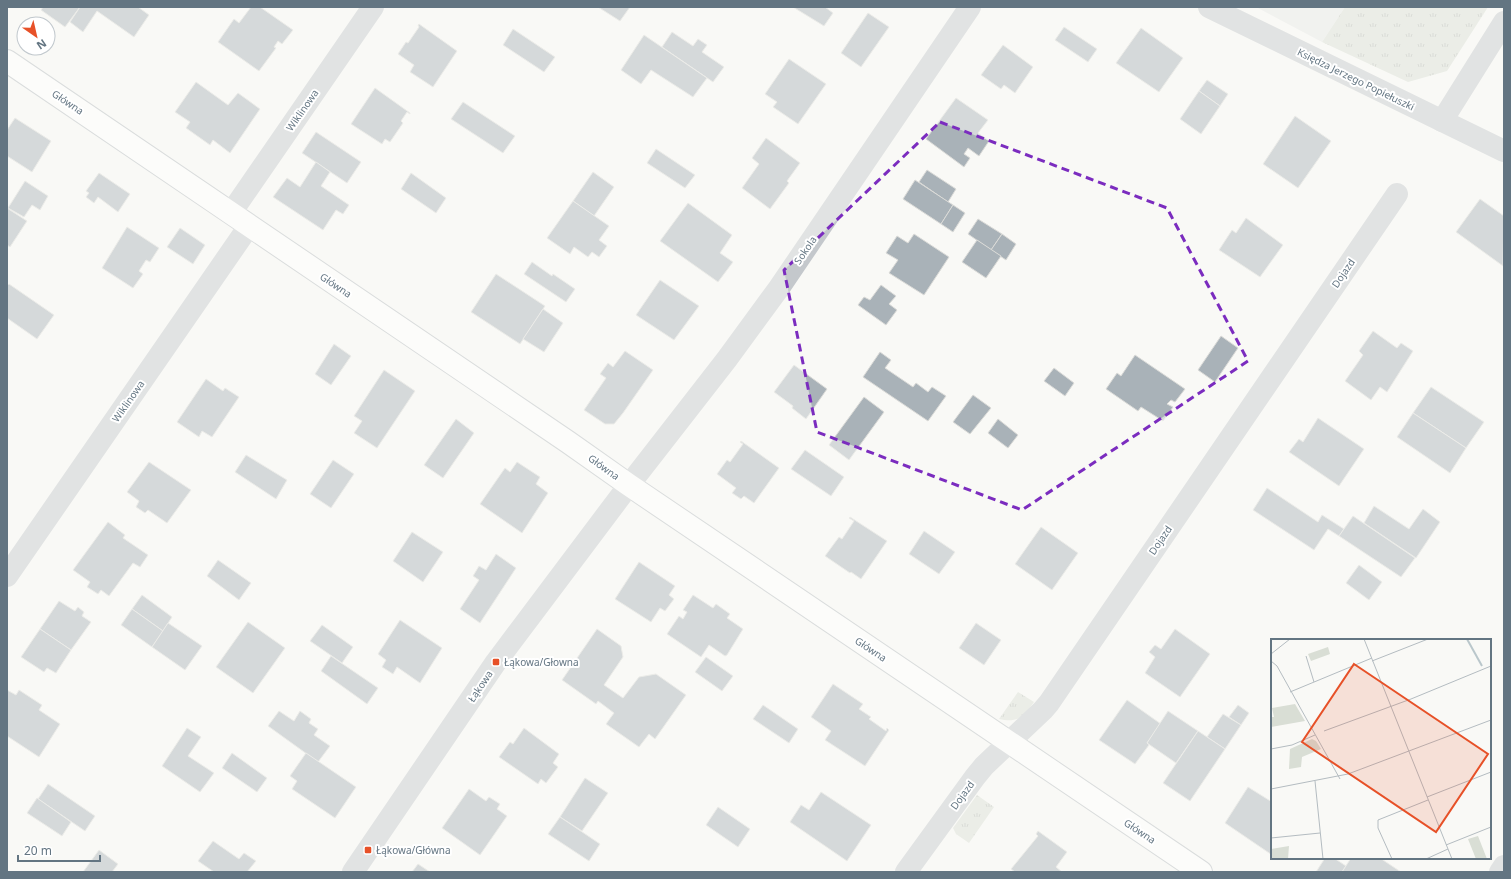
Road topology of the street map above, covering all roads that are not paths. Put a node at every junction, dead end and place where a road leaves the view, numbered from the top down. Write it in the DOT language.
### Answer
graph roads {
  1 [pos="373,7"];
  2 [pos="970,7"];
  3 [pos="1209,7"];
  4 [pos="1504,22"];
  5 [pos="7,61"];
  6 [pos="1442,121"];
  7 [pos="1504,151"];
  8 [pos="1396,194"];
  9 [pos="231,213"];
  10 [pos="249,226"];
  11 [pos="629,485"];
  12 [pos="7,576"];
  13 [pos="1010,743"];
  14 [pos="1504,866"];
  15 [pos="353,872"];
  16 [pos="906,872"];
  17 [pos="1201,872"];
  18 [pos="1500,872"];
  1 -- 9 [label="street, Wiklinowa"];
  2 -- 11 [label="street, Sokola"];
  3 -- 6 [label="street, Księdza Jerzego Popiełuszki"];
  4 -- 6 [label="street"];
  5 -- 9 [label="street, Główna"];
  6 -- 7 [label="street, Księdza Jerzego Popiełuszki"];
  8 -- 13 [label="street, Dojazd"];
  9 -- 10 [label="street, Główna"];
  10 -- 11 [label="street, Główna"];
  10 -- 12 [label="street, Wiklinowa"];
  11 -- 13 [label="street, Główna"];
  11 -- 15 [label="street, Łąkowa"];
  13 -- 16 [label="street, Dojazd"];
  13 -- 17 [label="street, Główna"];
  14 -- 18 [label="street"];
}
